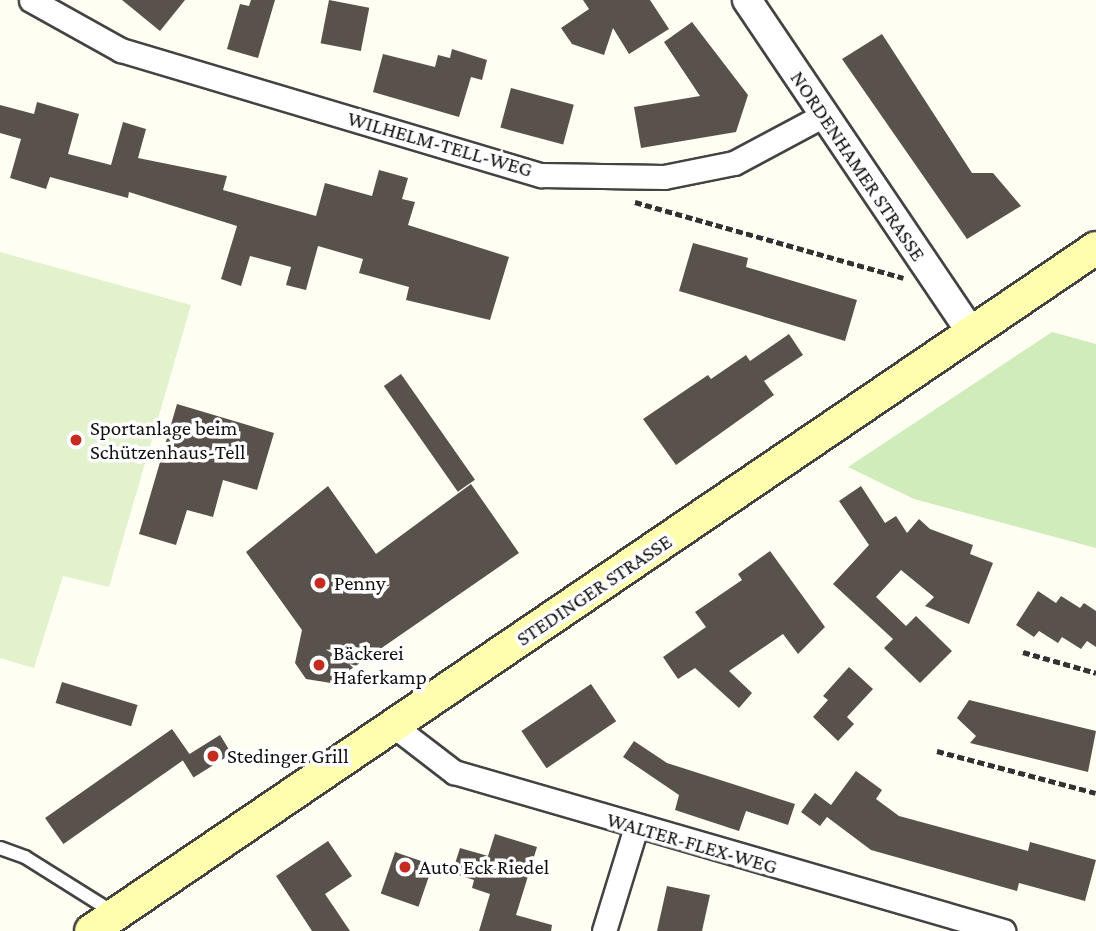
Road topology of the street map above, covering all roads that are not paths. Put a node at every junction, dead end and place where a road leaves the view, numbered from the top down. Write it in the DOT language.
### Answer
graph roads {
  1 [pos="31,0"];
  2 [pos="747,0"];
  3 [pos="69,9"];
  4 [pos="822,116"];
  5 [pos="1096,248"];
  6 [pos="971,332"];
  7 [pos="394,726"];
  8 [pos="636,827"];
  9 [pos="0,848"];
  10 [pos="104,923"];
  11 [pos="604,931"];
  12 [pos="1003,931"];
  1 -- 3 [label="street, WILHELM-TELL-WEG"];
  2 -- 4 [label="street, NORDENHAMER STRASSE"];
  3 -- 4 [label="street, WILHELM-TELL-WEG"];
  4 -- 6 [label="street, NORDENHAMER STRASSE"];
  5 -- 6 [label="main road, STEDINGER STRASSE"];
  6 -- 7 [label="main road, STEDINGER STRASSE"];
  7 -- 8 [label="street, WALTER-FLEX-WEG"];
  7 -- 10 [label="main road, STEDINGER STRASSE"];
  8 -- 11 [label="street"];
  8 -- 12 [label="street, WALTER-FLEX-WEG"];
  9 -- 10 [label="lane"];
}
